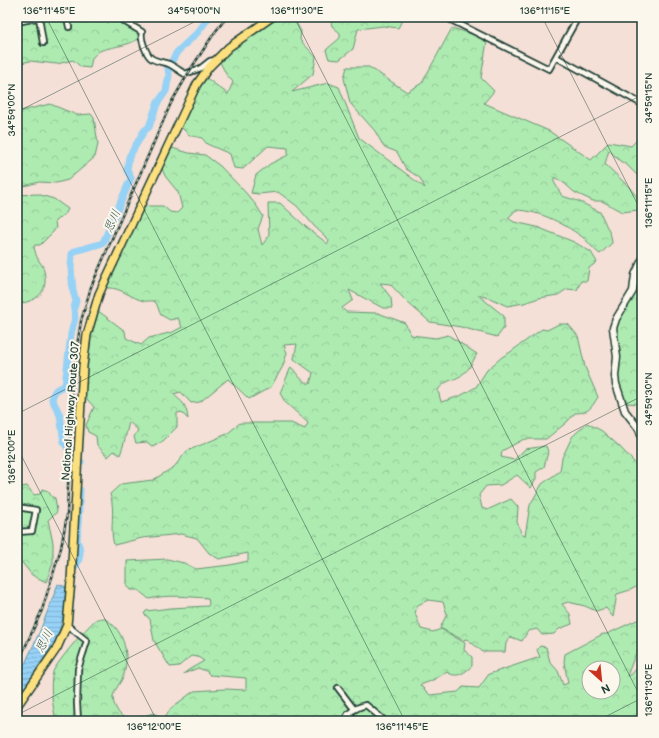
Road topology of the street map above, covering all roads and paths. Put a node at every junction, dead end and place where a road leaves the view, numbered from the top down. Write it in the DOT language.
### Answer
graph roads {
  1 [pos="40,17"];
  2 [pos="67,17"];
  3 [pos="117,17"];
  4 [pos="272,17"];
  5 [pos="445,17"];
  6 [pos="578,17"];
  7 [pos="638,17"];
  8 [pos="642,18"];
  9 [pos="17,22"];
  10 [pos="69,26"];
  11 [pos="43,43"];
  12 [pos="556,58"];
  13 [pos="215,60"];
  14 [pos="642,104"];
  15 [pos="642,260"];
  16 [pos="642,438"];
  17 [pos="17,507"];
  18 [pos="17,532"];
  19 [pos="68,624"];
  20 [pos="338,688"];
  21 [pos="17,706"];
  22 [pos="354,709"];
  23 [pos="348,714"];
  24 [pos="78,721"];
  25 [pos="344,721"];
  26 [pos="358,721"];
  27 [pos="385,721"];
  1 -- 9 [label="street"];
  1 -- 11 [label="street"];
  2 -- 10 [label="street"];
  3 -- 13 [label="street"];
  4 -- 13 [label="highway, National Highway Route 307"];
  5 -- 12 [label="street"];
  6 -- 12 [label="street"];
  7 -- 8 [label="street"];
  12 -- 14 [label="street"];
  13 -- 19 [label="highway, National Highway Route 307"];
  15 -- 16 [label="main road"];
  17 -- 18 [label="street"];
  19 -- 21 [label="highway, National Highway Route 307"];
  19 -- 24 [label="street"];
  20 -- 22 [label="street"];
  22 -- 23 [label="street"];
  22 -- 27 [label="street"];
  23 -- 25 [label="street"];
  23 -- 26 [label="street"];
}
